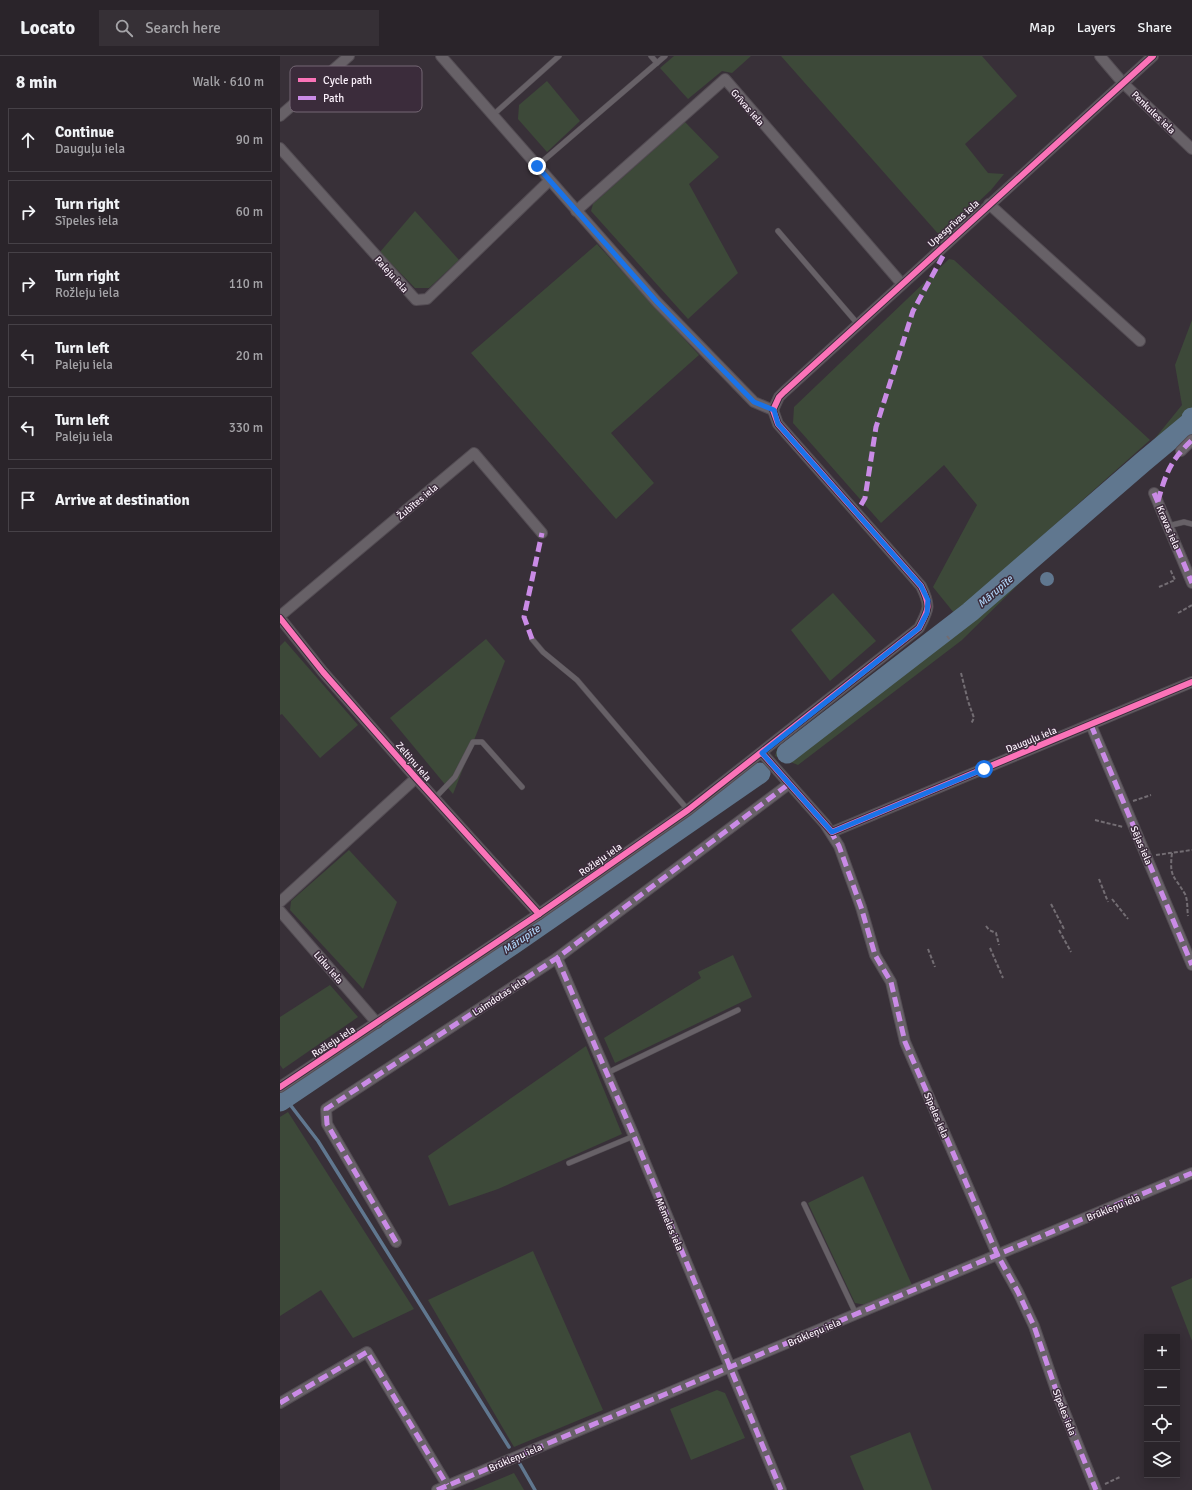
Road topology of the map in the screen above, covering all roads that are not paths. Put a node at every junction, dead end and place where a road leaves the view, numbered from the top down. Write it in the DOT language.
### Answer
graph roads {
  1 [pos="349,56"];
  2 [pos="441,56"];
  3 [pos="559,56"];
  4 [pos="651,56"];
  5 [pos="665,56"];
  6 [pos="1100,56"];
  7 [pos="1154,56"];
  8 [pos="657,63"];
  9 [pos="338,66"];
  10 [pos="1123,83"];
  11 [pos="290,107"];
  12 [pos="280,116"];
  13 [pos="493,116"];
  14 [pos="280,148"];
  15 [pos="1192,149"];
  16 [pos="537,166"];
  17 [pos="549,180"];
  18 [pos="989,204"];
  19 [pos="576,211"];
  20 [pos="778,231"];
  21 [pos="902,284"];
  22 [pos="857,323"];
  23 [pos="1140,341"];
  24 [pos="774,410"];
  25 [pos="1192,440"];
  26 [pos="1181,451"];
  27 [pos="1154,493"];
  28 [pos="1192,524"];
  29 [pos="1168,526"];
  30 [pos="542,533"];
  31 [pos="1192,583"];
  32 [pos="280,617"];
  33 [pos="288,628"];
  34 [pos="280,635"];
  35 [pos="532,639"];
  36 [pos="1192,682"];
  37 [pos="1091,725"];
  38 [pos="762,753"];
  39 [pos="416,778"];
  40 [pos="789,784"];
  41 [pos="522,787"];
  42 [pos="434,799"];
  43 [pos="688,810"];
  44 [pos="832,832"];
  45 [pos="280,902"];
  46 [pos="280,911"];
  47 [pos="538,914"];
  48 [pos="557,958"];
  49 [pos="1192,964"];
  50 [pos="738,1010"];
  51 [pos="377,1023"];
  52 [pos="607,1073"];
  53 [pos="280,1087"];
  54 [pos="634,1136"];
  55 [pos="569,1163"];
  56 [pos="1192,1173"];
  57 [pos="804,1204"];
  58 [pos="396,1242"];
  59 [pos="997,1254"];
  60 [pos="856,1314"];
  61 [pos="730,1368"];
  62 [pos="280,1403"];
  63 [pos="447,1485"];
  64 [pos="1095,1489"];
  65 [pos="436,1490"];
  66 [pos="781,1490"];
  1 -- 9 [label="street"];
  2 -- 13 [label="street"];
  3 -- 13 [label="lane"];
  4 -- 8 [label="lane"];
  5 -- 8 [label="lane"];
  6 -- 10 [label="street, Penkules iela"];
  7 -- 10 [label="street, Upesgrīvas iela"];
  8 -- 16 [label="lane"];
  10 -- 15 [label="street, Penkules iela"];
  10 -- 18 [label="street, Upesgrīvas iela"];
  11 -- 12 [label="street"];
  13 -- 16 [label="street"];
  14 -- 17 [label="street, Paleju iela"];
  16 -- 17 [label="street"];
  17 -- 19 [label="street"];
  18 -- 21 [label="street, Upesgrīvas iela"];
  18 -- 23 [label="street, Upesgrīvas iela"];
  19 -- 21 [label="street, Grīvas iela"];
  19 -- 24 [label="street"];
  20 -- 22 [label="lane"];
  21 -- 22 [label="street, Upesgrīvas iela"];
  22 -- 24 [label="street, Upesgrīvas iela"];
  24 -- 38 [label="street, Rožleju iela"];
  25 -- 26 [label="street"];
  27 -- 29 [label="street, Kravas iela"];
  28 -- 29 [label="lane"];
  29 -- 31 [label="street, Kravas iela"];
  30 -- 32 [label="street, Žubītes iela"];
  32 -- 33 [label="street, Zeltiņu iela"];
  33 -- 34 [label="street"];
  33 -- 39 [label="street, Zeltiņu iela"];
  35 -- 43 [label="lane"];
  36 -- 37 [label="street, Dauguļu iela"];
  37 -- 44 [label="street, Dauguļu iela"];
  37 -- 49 [label="street, Sējas iela"];
  38 -- 40 [label="street, Sīpeles iela"];
  38 -- 43 [label="street, Rožleju iela"];
  39 -- 42 [label="street, Zeltiņu iela"];
  39 -- 45 [label="street"];
  40 -- 44 [label="street, Sīpeles iela"];
  40 -- 48 [label="street, Laimdotas iela"];
  41 -- 42 [label="lane"];
  42 -- 47 [label="street, Zeltiņu iela"];
  43 -- 47 [label="street, Rožleju iela"];
  44 -- 59 [label="street, Sīpeles iela"];
  46 -- 51 [label="street, Lūku iela"];
  47 -- 51 [label="street, Rožleju iela"];
  48 -- 52 [label="street, Mēmeles iela"];
  48 -- 58 [label="street, Laimdotas iela"];
  50 -- 52 [label="lane"];
  51 -- 53 [label="street, Rožleju iela"];
  52 -- 54 [label="street, Mēmeles iela"];
  54 -- 55 [label="lane"];
  54 -- 61 [label="street, Mēmeles iela"];
  56 -- 59 [label="street, Brūkleņu iela"];
  57 -- 60 [label="lane"];
  59 -- 60 [label="street, Brūkleņu iela"];
  59 -- 64 [label="street, Sīpeles iela"];
  60 -- 61 [label="street, Brūkleņu iela"];
  61 -- 63 [label="street, Brūkleņu iela"];
  61 -- 66 [label="street, Mēmeles iela"];
  62 -- 63 [label="street"];
  63 -- 65 [label="street, Brūkleņu iela"];
}
